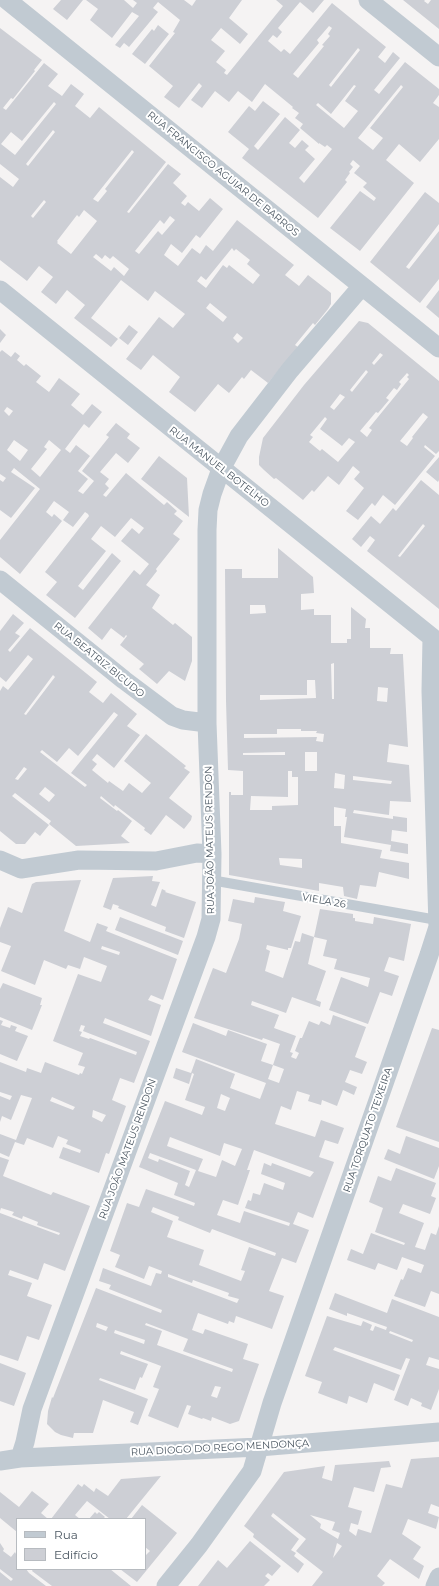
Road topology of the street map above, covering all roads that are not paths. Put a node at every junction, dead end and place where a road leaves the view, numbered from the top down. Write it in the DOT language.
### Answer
graph roads {
  1 [pos="7,0"];
  2 [pos="368,0"];
  3 [pos="439,57"];
  4 [pos="362,286"];
  5 [pos="0,290"];
  6 [pos="439,348"];
  7 [pos="221,469"];
  8 [pos="0,580"];
  9 [pos="436,640"];
  10 [pos="207,722"];
  11 [pos="212,854"];
  12 [pos="1,864"];
  13 [pos="211,880"];
  14 [pos="437,920"];
  15 [pos="439,1432"];
  16 [pos="259,1447"];
  17 [pos="20,1458"];
  18 [pos="0,1461"];
  19 [pos="439,1577"];
  20 [pos="166,1586"];
  21 [pos="436,1586"];
  1 -- 4 [label="street, RUA FRANCISCO AGUIAR DE BARROS"];
  2 -- 3 [label="street"];
  4 -- 6 [label="street, RUA FRANCISCO AGUIAR DE BARROS"];
  4 -- 7 [label="street, RUA JOÃO MATEUS RENDON"];
  5 -- 7 [label="street, RUA MANUEL BOTELHO"];
  7 -- 9 [label="street, RUA MANUEL BOTELHO"];
  7 -- 10 [label="street, RUA JOÃO MATEUS RENDON"];
  8 -- 10 [label="street, RUA BEATRIZ BICUDO"];
  9 -- 14 [label="street, RUA TORQUATO TEIXEIRA"];
  10 -- 11 [label="street, RUA JOÃO MATEUS RENDON"];
  11 -- 12 [label="street"];
  11 -- 13 [label="street, RUA JOÃO MATEUS RENDON"];
  13 -- 14 [label="lane, VIELA 26"];
  13 -- 17 [label="street, RUA JOÃO MATEUS RENDON"];
  14 -- 16 [label="street, RUA TORQUATO TEIXEIRA"];
  15 -- 16 [label="street, RUA DIOGO DO REGO MENDONÇA"];
  16 -- 17 [label="street, RUA DIOGO DO REGO MENDONÇA"];
  16 -- 20 [label="street, RUA TORQUATO TEIXEIRA"];
  17 -- 18 [label="street, RUA DIOGO DO REGO MENDONÇA"];
  19 -- 21 [label="street"];
}
